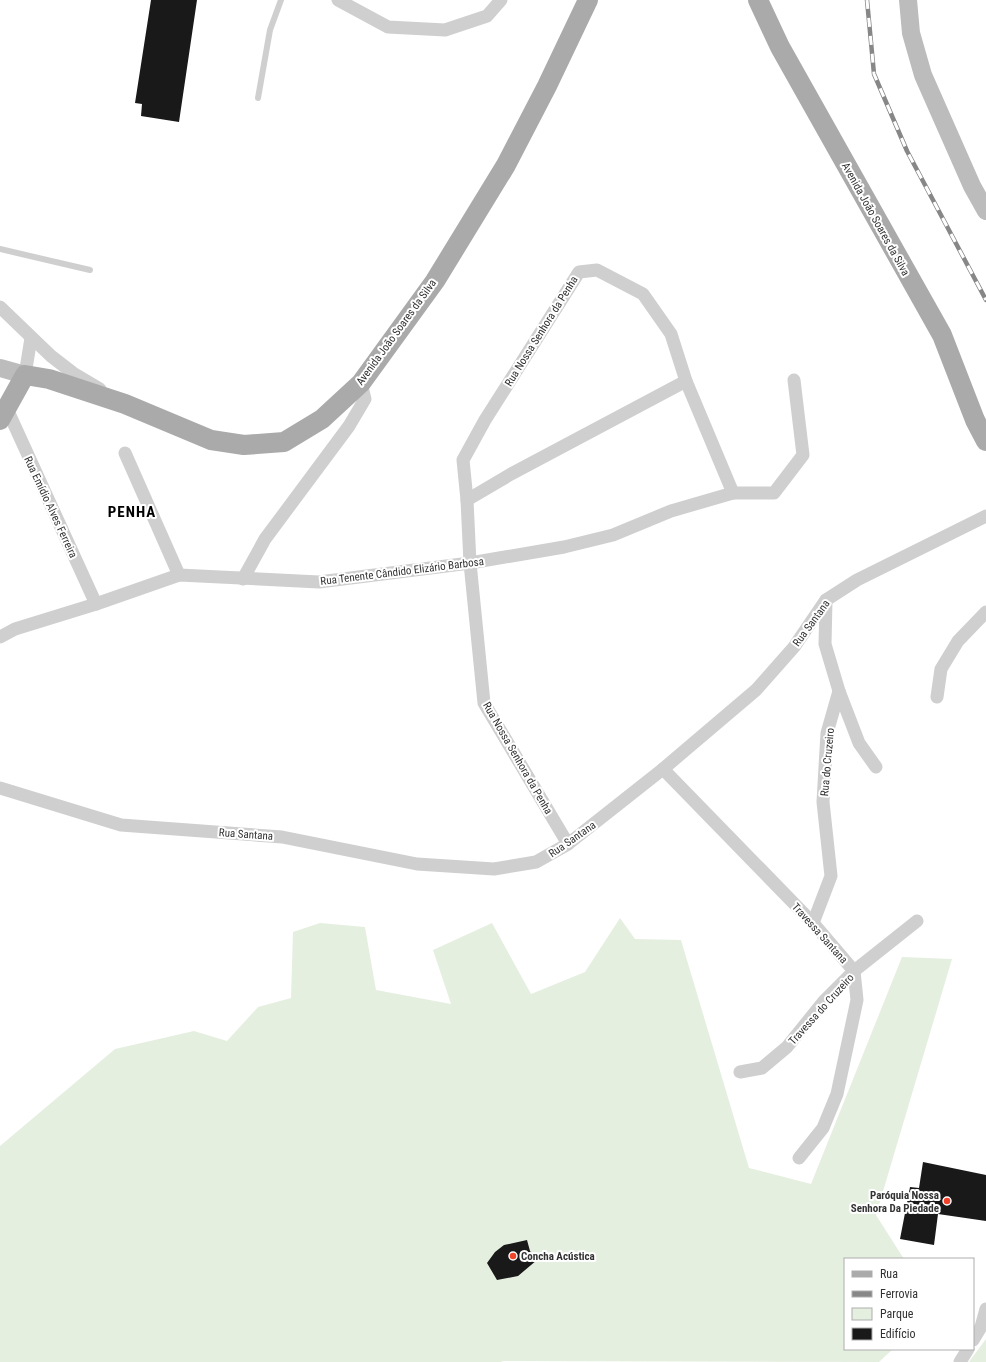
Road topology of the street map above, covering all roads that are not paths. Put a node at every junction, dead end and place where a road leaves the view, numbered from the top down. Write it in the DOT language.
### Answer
graph roads {
  1 [pos="281,0"];
  2 [pos="338,0"];
  3 [pos="501,0"];
  4 [pos="588,0"];
  5 [pos="758,0"];
  6 [pos="908,0"];
  7 [pos="258,98"];
  8 [pos="986,212"];
  9 [pos="0,249"];
  10 [pos="90,270"];
  11 [pos="0,307"];
  12 [pos="31,338"];
  13 [pos="0,368"];
  14 [pos="25,374"];
  15 [pos="794,380"];
  16 [pos="686,381"];
  17 [pos="361,383"];
  18 [pos="125,404"];
  19 [pos="3,415"];
  20 [pos="986,441"];
  21 [pos="125,453"];
  22 [pos="733,493"];
  23 [pos="467,500"];
  24 [pos="986,516"];
  25 [pos="972,524"];
  26 [pos="986,526"];
  27 [pos="470,563"];
  28 [pos="179,575"];
  29 [pos="243,579"];
  30 [pos="826,600"];
  31 [pos="96,604"];
  32 [pos="986,612"];
  33 [pos="0,638"];
  34 [pos="839,690"];
  35 [pos="937,697"];
  36 [pos="876,767"];
  37 [pos="663,769"];
  38 [pos="0,788"];
  39 [pos="568,844"];
  40 [pos="917,921"];
  41 [pos="813,923"];
  42 [pos="854,972"];
  43 [pos="740,1072"];
  44 [pos="799,1158"];
  45 [pos="986,1309"];
  46 [pos="974,1338"];
  47 [pos="967,1350"];
  48 [pos="960,1362"];
  1 -- 7 [label="lane"];
  2 -- 3 [label="street"];
  4 -- 17 [label="main road, Avenida João Soares da Silva"];
  5 -- 20 [label="main road, Avenida João Soares da Silva"];
  6 -- 8 [label="main road"];
  9 -- 10 [label="lane"];
  11 -- 12 [label="street"];
  12 -- 14 [label="street"];
  12 -- 18 [label="street"];
  13 -- 14 [label="main road, Avenida João Soares da Silva"];
  14 -- 18 [label="main road, Avenida João Soares da Silva"];
  14 -- 19 [label="main road"];
  15 -- 22 [label="street, Rua Tenente Cândido Elizário Barbosa"];
  16 -- 22 [label="street, Rua Nossa Senhora da Penha"];
  16 -- 23 [label="street"];
  16 -- 23 [label="street, Rua Nossa Senhora da Penha"];
  17 -- 18 [label="main road, Avenida João Soares da Silva"];
  17 -- 29 [label="street"];
  19 -- 31 [label="street, Rua Emídio Alves Ferreira"];
  21 -- 28 [label="street"];
  22 -- 27 [label="street, Rua Tenente Cândido Elizário Barbosa"];
  23 -- 27 [label="street, Rua Nossa Senhora da Penha"];
  24 -- 25 [label="street, Rua Santana"];
  25 -- 26 [label="street"];
  25 -- 30 [label="street, Rua Santana"];
  27 -- 29 [label="street, Rua Tenente Cândido Elizário Barbosa"];
  27 -- 39 [label="street, Rua Nossa Senhora da Penha"];
  28 -- 29 [label="street, Rua Tenente Cândido Elizário Barbosa"];
  28 -- 31 [label="street, Rua Tenente Cândido Elizário Barbosa"];
  30 -- 34 [label="street"];
  30 -- 37 [label="street, Rua Santana"];
  31 -- 33 [label="street, Rua Tenente Cândido Elizário Barbosa"];
  32 -- 35 [label="street"];
  34 -- 36 [label="street"];
  34 -- 41 [label="street, Rua do Cruzeiro"];
  37 -- 39 [label="street, Rua Santana"];
  37 -- 41 [label="street, Travessa Santana"];
  38 -- 39 [label="street, Rua Santana"];
  40 -- 42 [label="street, Travessa do Cruzeiro"];
  41 -- 42 [label="street, Travessa Santana"];
  42 -- 43 [label="street, Travessa do Cruzeiro"];
  42 -- 44 [label="street, Travessa Santana"];
  45 -- 46 [label="street"];
  47 -- 48 [label="street"];
}
